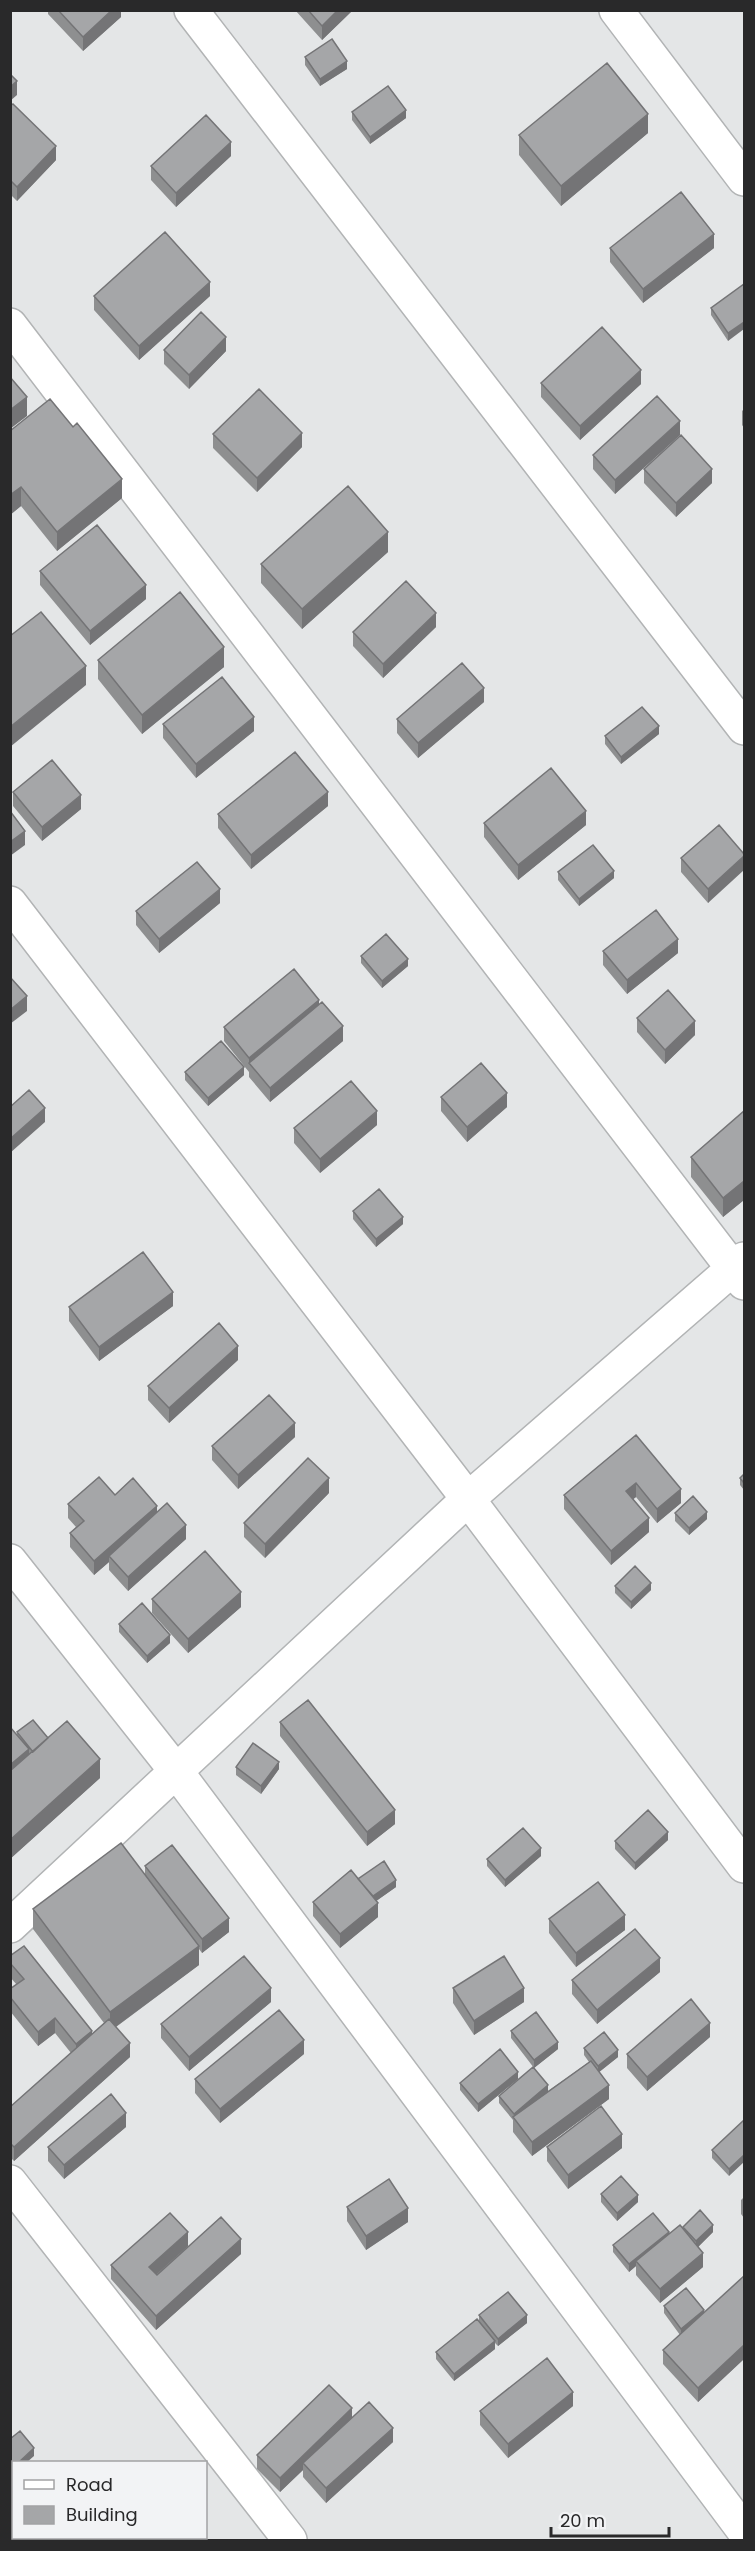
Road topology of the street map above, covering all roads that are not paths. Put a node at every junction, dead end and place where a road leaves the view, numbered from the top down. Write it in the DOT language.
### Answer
graph roads {
  1 [pos="191,10"];
  2 [pos="616,10"];
  3 [pos="744,179"];
  4 [pos="10,325"];
  5 [pos="744,728"];
  6 [pos="10,903"];
  7 [pos="741,1270"];
  8 [pos="468,1499"];
  9 [pos="10,1561"];
  10 [pos="176,1771"];
  11 [pos="744,1866"];
  12 [pos="10,1926"];
  13 [pos="10,2182"];
  14 [pos="744,2531"];
  15 [pos="290,2541"];
  1 -- 5 [label="street"];
  2 -- 3 [label="street"];
  4 -- 7 [label="street"];
  6 -- 8 [label="street"];
  7 -- 8 [label="street"];
  8 -- 10 [label="street"];
  8 -- 11 [label="street"];
  9 -- 10 [label="street"];
  10 -- 12 [label="street"];
  10 -- 14 [label="street"];
  13 -- 15 [label="street"];
}
